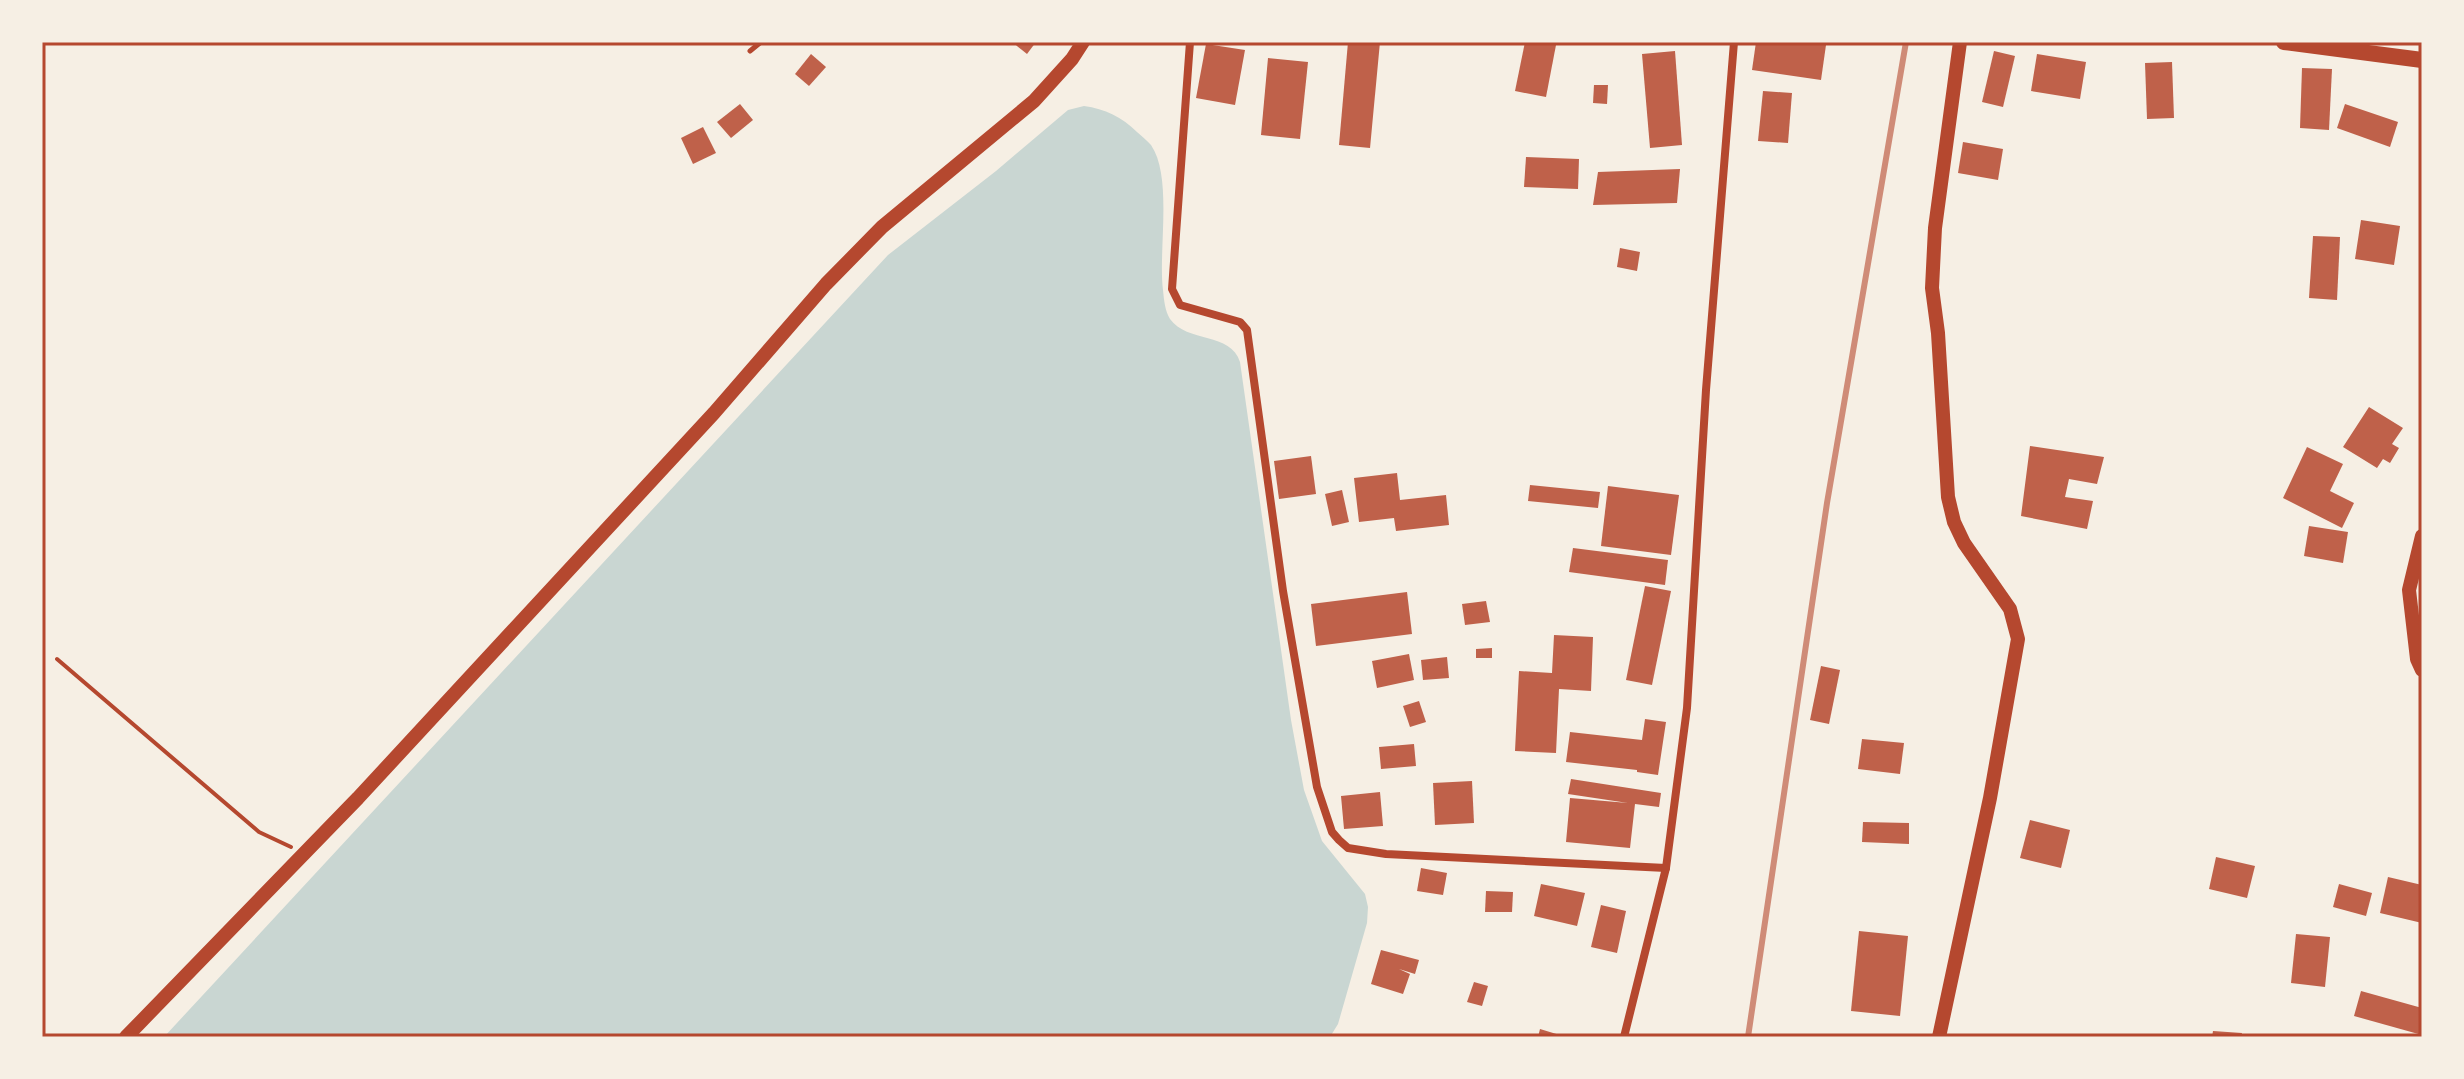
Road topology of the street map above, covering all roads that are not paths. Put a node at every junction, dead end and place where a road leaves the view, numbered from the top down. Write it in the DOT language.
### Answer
graph roads {
  1 [pos="761,42"];
  2 [pos="1083,42"];
  3 [pos="1190,42"];
  4 [pos="1734,42"];
  5 [pos="1960,42"];
  6 [pos="2284,42"];
  7 [pos="750,51"];
  8 [pos="2422,60"];
  9 [pos="2422,536"];
  10 [pos="2422,670"];
  11 [pos="1666,868"];
  12 [pos="126,1037"];
  13 [pos="1624,1037"];
  14 [pos="1939,1037"];
  1 -- 7 [label="lane"];
  2 -- 12 [label="street"];
  3 -- 11 [label="street"];
  4 -- 11 [label="street"];
  5 -- 14 [label="street"];
  6 -- 8 [label="main road"];
  9 -- 10 [label="street"];
  11 -- 13 [label="street"];
}
